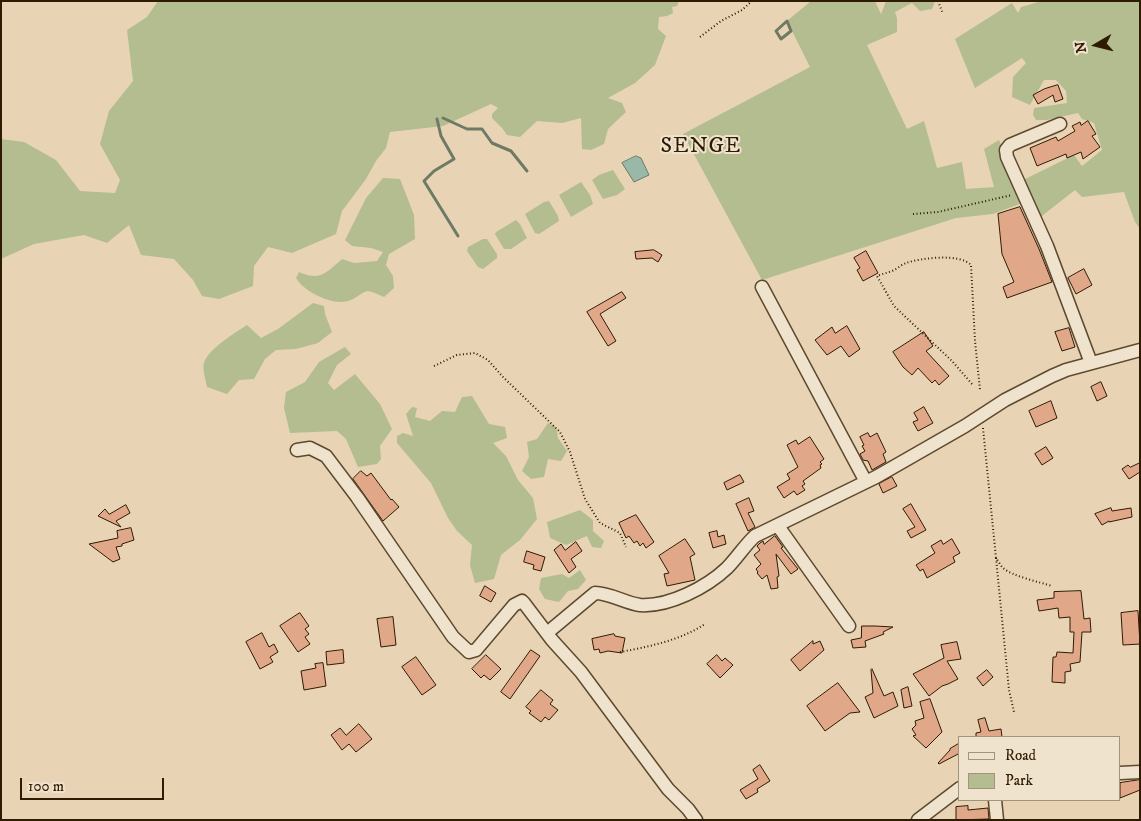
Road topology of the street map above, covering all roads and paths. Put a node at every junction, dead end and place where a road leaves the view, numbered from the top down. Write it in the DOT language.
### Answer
graph roads {
  1 [pos="752,1"];
  2 [pos="938,1"];
  3 [pos="943,14"];
  4 [pos="700,37"];
  5 [pos="1060,124"];
  6 [pos="1024,196"];
  7 [pos="913,214"];
  8 [pos="762,287"];
  9 [pos="1140,350"];
  10 [pos="1092,363"];
  11 [pos="434,366"];
  12 [pos="972,384"];
  13 [pos="980,390"];
  14 [pos="982,415"];
  15 [pos="297,450"];
  16 [pos="866,482"];
  17 [pos="778,526"];
  18 [pos="626,547"];
  19 [pos="996,558"];
  20 [pos="1052,586"];
  21 [pos="705,624"];
  22 [pos="849,626"];
  23 [pos="547,634"];
  24 [pos="620,652"];
  25 [pos="1014,712"];
  26 [pos="1140,772"];
  27 [pos="1121,773"];
  28 [pos="958,790"];
  29 [pos="995,801"];
  30 [pos="696,820"];
  31 [pos="918,820"];
  32 [pos="997,820"];
  1 -- 4 [label="path"];
  2 -- 3 [label="path"];
  5 -- 6 [label="street"];
  6 -- 7 [label="path"];
  6 -- 10 [label="street"];
  8 -- 16 [label="street"];
  9 -- 10 [label="street"];
  10 -- 14 [label="street"];
  11 -- 18 [label="path"];
  12 -- 13 [label="path"];
  14 -- 16 [label="street"];
  14 -- 19 [label="path"];
  15 -- 23 [label="street"];
  16 -- 17 [label="street"];
  17 -- 22 [label="street"];
  17 -- 23 [label="street"];
  19 -- 20 [label="path"];
  19 -- 25 [label="path"];
  21 -- 24 [label="path"];
  23 -- 30 [label="street"];
  26 -- 27 [label="street"];
  28 -- 31 [label="street"];
  29 -- 32 [label="street"];
}
